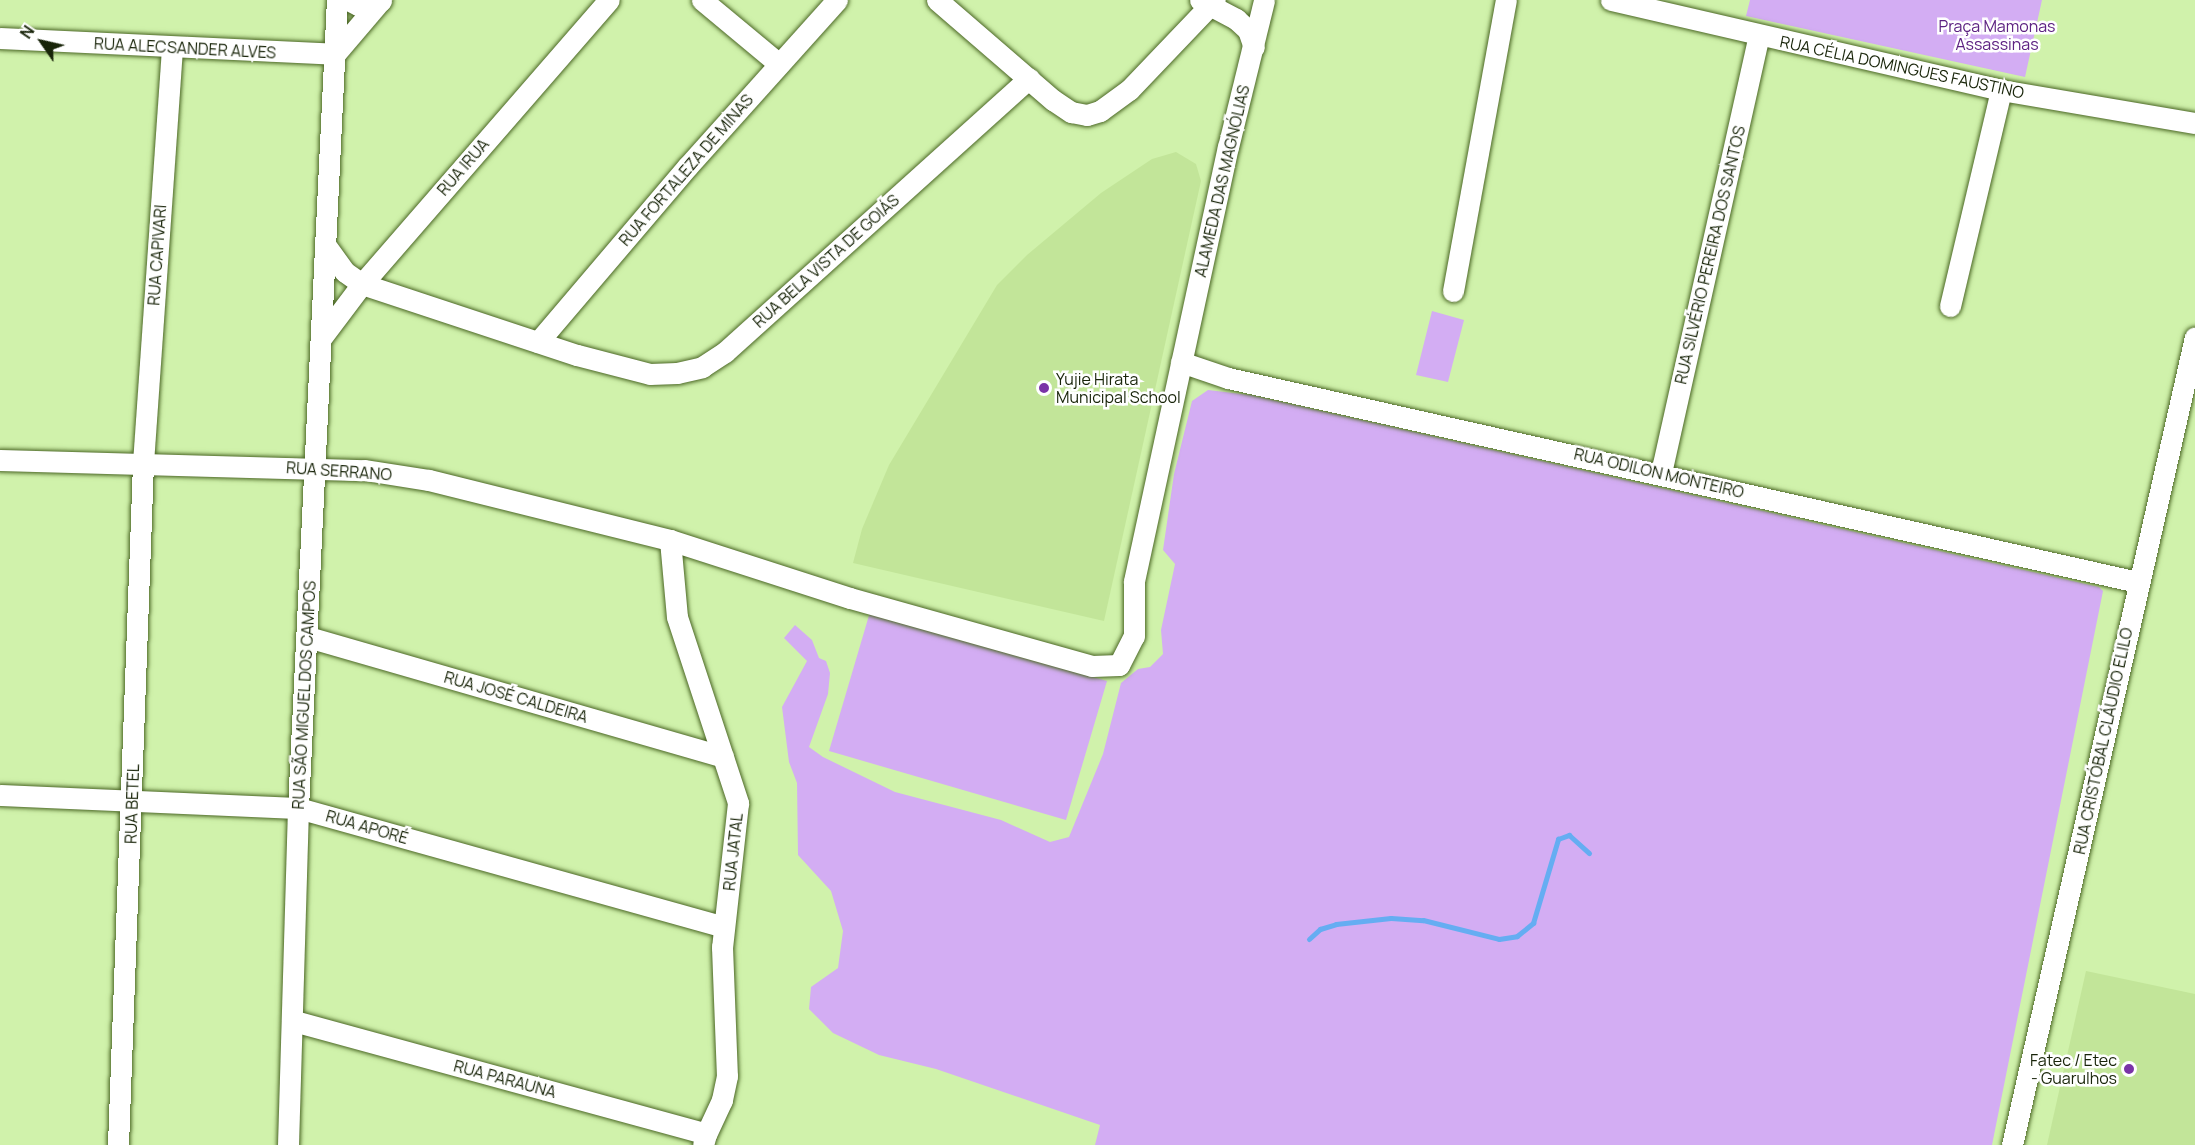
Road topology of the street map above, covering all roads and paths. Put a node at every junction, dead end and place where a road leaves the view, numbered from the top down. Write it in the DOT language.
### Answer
graph roads {
  1 [pos="337,0"];
  2 [pos="348,0"];
  3 [pos="381,0"];
  4 [pos="609,0"];
  5 [pos="702,0"];
  6 [pos="837,0"];
  7 [pos="937,0"];
  8 [pos="1264,0"];
  9 [pos="1506,0"];
  10 [pos="1618,1"];
  11 [pos="1208,2"];
  12 [pos="1759,36"];
  13 [pos="0,38"];
  14 [pos="1254,47"];
  15 [pos="172,48"];
  16 [pos="335,54"];
  17 [pos="778,64"];
  18 [pos="1029,78"];
  19 [pos="2001,90"];
  20 [pos="2195,123"];
  21 [pos="326,246"];
  22 [pos="362,284"];
  23 [pos="1454,291"];
  24 [pos="1950,306"];
  25 [pos="2195,337"];
  26 [pos="322,338"];
  27 [pos="538,342"];
  28 [pos="1181,362"];
  29 [pos="0,460"];
  30 [pos="143,463"];
  31 [pos="315,468"];
  32 [pos="1661,473"];
  33 [pos="670,540"];
  34 [pos="2138,582"];
  35 [pos="308,637"];
  36 [pos="723,757"];
  37 [pos="0,795"];
  38 [pos="133,801"];
  39 [pos="298,808"];
  40 [pos="723,927"];
  41 [pos="294,1021"];
  42 [pos="705,1140"];
  43 [pos="118,1145"];
  44 [pos="288,1145"];
  45 [pos="2012,1145"];
  1 -- 16 [label="street, RUA SÃO MIGUEL DOS CAMPOS"];
  2 -- 3 [label="street"];
  3 -- 16 [label="street"];
  4 -- 22 [label="street, RUA IRUA"];
  5 -- 17 [label="street"];
  6 -- 17 [label="street, RUA FORTALEZA DE MINAS"];
  7 -- 18 [label="street"];
  8 -- 14 [label="street, ALAMEDA DAS MAGNÓLIAS"];
  9 -- 23 [label="street"];
  10 -- 12 [label="street, RUA CÉLIA DOMINGUES FAUSTINO"];
  11 -- 14 [label="street"];
  11 -- 18 [label="street"];
  12 -- 19 [label="street, RUA CÉLIA DOMINGUES FAUSTINO"];
  12 -- 32 [label="street, RUA SILVÉRIO PEREIRA DOS SANTOS"];
  13 -- 15 [label="street, RUA ALECSANDER ALVES"];
  14 -- 28 [label="street, ALAMEDA DAS MAGNÓLIAS"];
  15 -- 16 [label="street, RUA ALECSANDER ALVES"];
  15 -- 30 [label="street, RUA CAPIVARI"];
  16 -- 21 [label="street, RUA SÃO MIGUEL DOS CAMPOS"];
  17 -- 27 [label="street, RUA FORTALEZA DE MINAS"];
  18 -- 27 [label="street, RUA BELA VISTA DE GOIÁS"];
  19 -- 20 [label="street, RUA CÉLIA DOMINGUES FAUSTINO"];
  19 -- 24 [label="street"];
  21 -- 22 [label="street"];
  21 -- 26 [label="street, RUA SÃO MIGUEL DOS CAMPOS"];
  22 -- 26 [label="street, RUA IRUA"];
  22 -- 27 [label="street, RUA BELA VISTA DE GOIÁS"];
  25 -- 34 [label="street, RUA CRISTÓBAL CLÁUDIO ELILO"];
  26 -- 31 [label="street, RUA SÃO MIGUEL DOS CAMPOS"];
  28 -- 32 [label="street, RUA ODILON MONTEIRO"];
  28 -- 33 [label="street, ALAMEDA DAS MAGNÓLIAS"];
  29 -- 30 [label="street, RUA SERRANO"];
  30 -- 31 [label="street, RUA SERRANO"];
  30 -- 38 [label="street, RUA BETEL"];
  31 -- 33 [label="street, RUA SERRANO"];
  31 -- 35 [label="street, RUA SÃO MIGUEL DOS CAMPOS"];
  32 -- 34 [label="street, RUA ODILON MONTEIRO"];
  33 -- 36 [label="street, RUA JATAL"];
  34 -- 45 [label="street, RUA CRISTÓBAL CLÁUDIO ELILO"];
  35 -- 36 [label="street, RUA JOSÉ CALDEIRA"];
  35 -- 39 [label="street, RUA SÃO MIGUEL DOS CAMPOS"];
  36 -- 40 [label="street, RUA JATAL"];
  37 -- 38 [label="street, RUA APORÉ"];
  38 -- 39 [label="street, RUA APORÉ"];
  38 -- 43 [label="street, RUA BETEL"];
  39 -- 40 [label="street, RUA APORÉ"];
  39 -- 41 [label="street, RUA SÃO MIGUEL DOS CAMPOS"];
  40 -- 42 [label="street, RUA JATAL"];
  41 -- 42 [label="street, RUA PARAUNA"];
  41 -- 44 [label="street, RUA SÃO MIGUEL DOS CAMPOS"];
}
